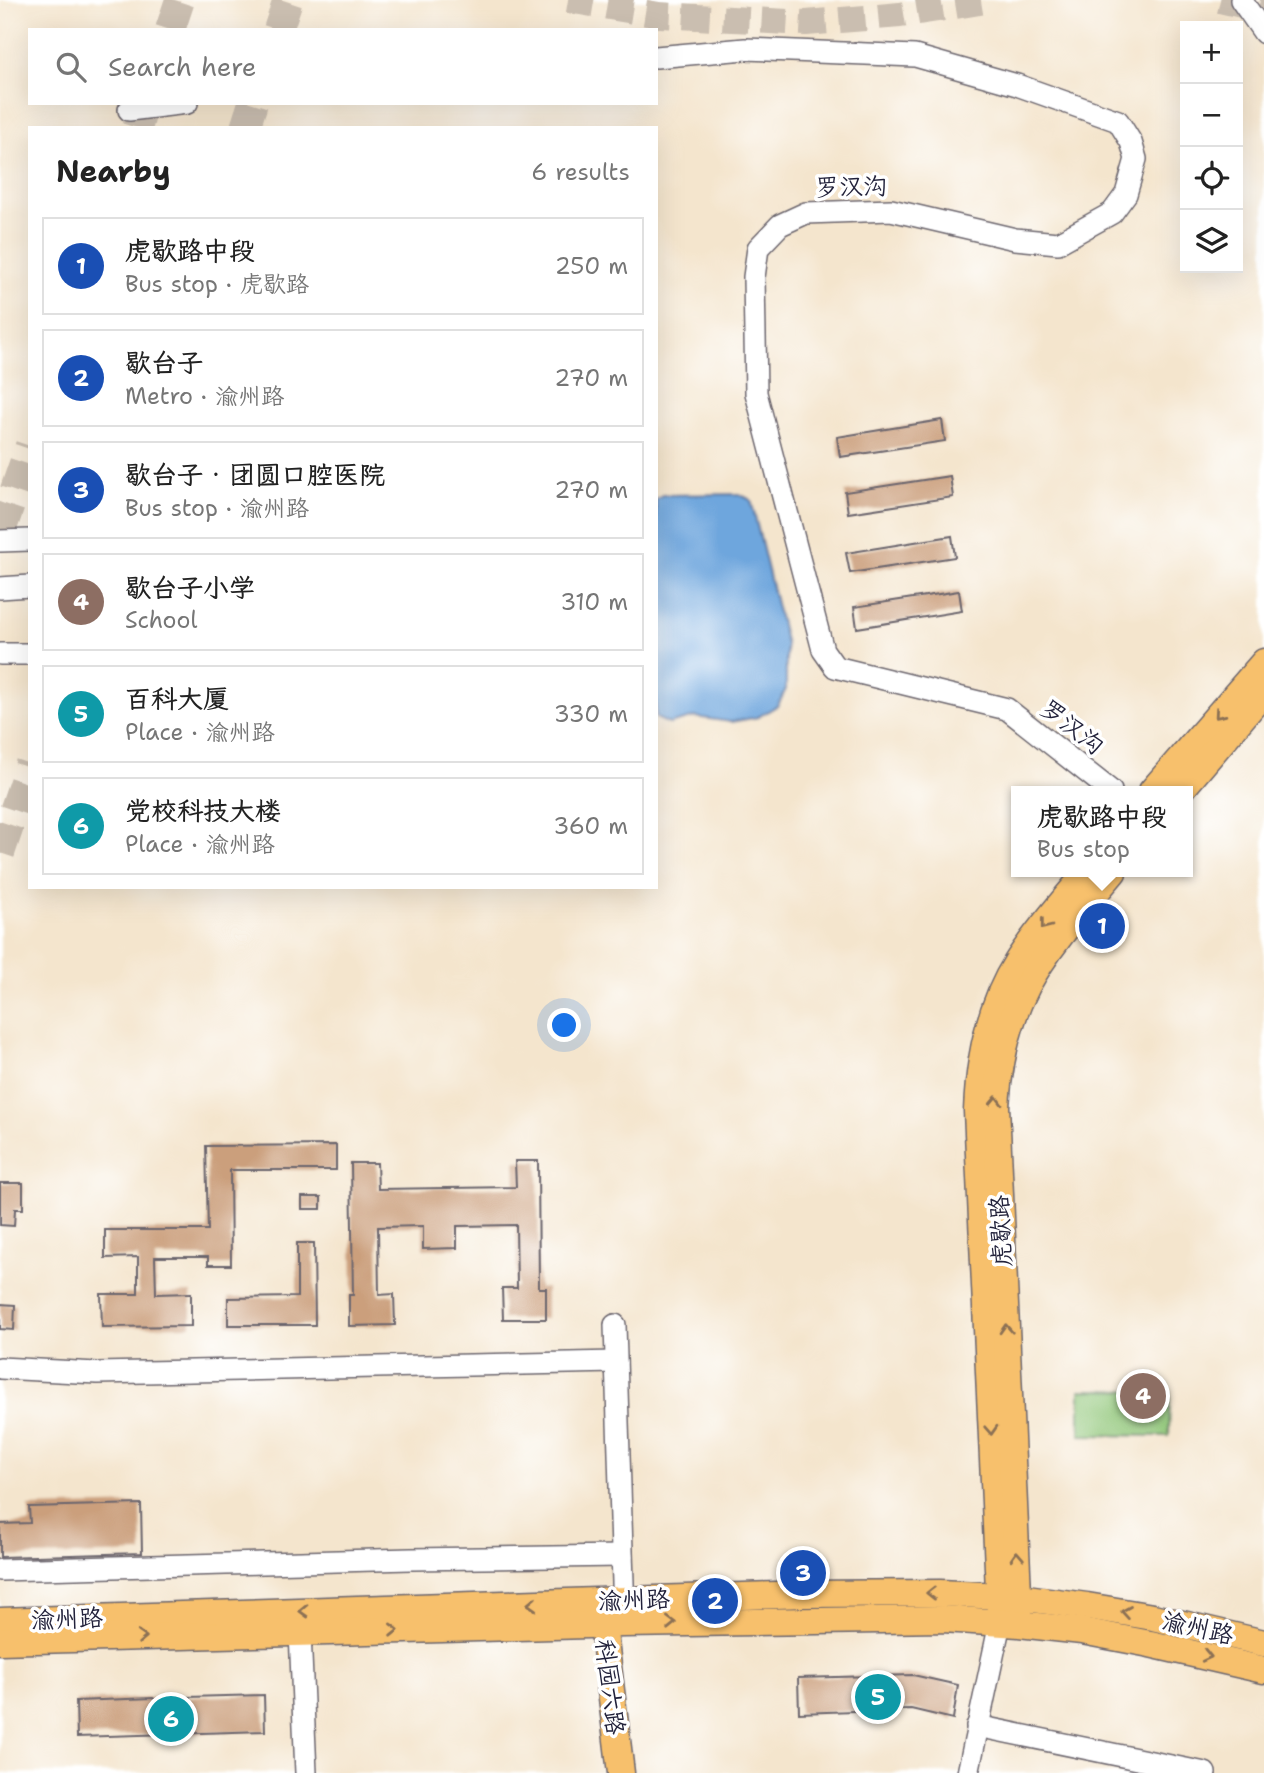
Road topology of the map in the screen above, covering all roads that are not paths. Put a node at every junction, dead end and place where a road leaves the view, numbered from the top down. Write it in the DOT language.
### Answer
graph roads {
  1 [pos="1241,0"];
  2 [pos="1264,33"];
  3 [pos="658,57"];
  4 [pos="170,105"];
  5 [pos="129,110"];
  6 [pos="28,540"];
  7 [pos="0,541"];
  8 [pos="28,586"];
  9 [pos="0,588"];
  10 [pos="0,654"];
  11 [pos="28,654"];
  12 [pos="1264,662"];
  13 [pos="1264,692"];
  14 [pos="1105,786"];
  15 [pos="1156,786"];
  16 [pos="1184,786"];
  17 [pos="1083,877"];
  18 [pos="1109,877"];
  19 [pos="615,1325"];
  20 [pos="616,1362"];
  21 [pos="0,1368"];
  22 [pos="622,1556"];
  23 [pos="0,1570"];
  24 [pos="1009,1597"];
  25 [pos="603,1613"];
  26 [pos="0,1621"];
  27 [pos="1010,1623"];
  28 [pos="300,1632"];
  29 [pos="0,1641"];
  30 [pos="1264,1643"];
  31 [pos="1264,1670"];
  32 [pos="977,1726"];
  33 [pos="306,1773"];
  34 [pos="604,1773"];
  35 [pos="621,1773"];
  36 [pos="968,1773"];
  37 [pos="1205,1773"];
  1 -- 2 [label="street"];
  3 -- 14 [label="street, 罗汉沟"];
  4 -- 5 [label="street"];
  6 -- 7 [label="street"];
  8 -- 9 [label="street"];
  10 -- 11 [label="street"];
  12 -- 15 [label="main road, one-way"];
  13 -- 16 [label="main road"];
  17 -- 24 [label="main road, 虎歇路, one-way"];
  24 -- 18 [label="main road, 虎歇路, one-way"];
  19 -- 20 [label="street"];
  20 -- 21 [label="street"];
  20 -- 22 [label="street"];
  22 -- 23 [label="street"];
  22 -- 25 [label="street"];
  24 -- 25 [label="main road, 渝州路, one-way"];
  24 -- 27 [label="main road, 虎歇路"];
  30 -- 24 [label="main road, 渝州路, one-way"];
  25 -- 26 [label="main road, 渝州路, one-way"];
  25 -- 27 [label="main road, 渝州路, one-way"];
  28 -- 25 [label="main road, 渝州路, one-way"];
  25 -- 34 [label="main road, 科园六路"];
  25 -- 35 [label="main road, 科园六路"];
  27 -- 31 [label="main road, 渝州路, one-way"];
  27 -- 32 [label="street"];
  29 -- 28 [label="main road, 渝州路, one-way"];
  28 -- 33 [label="street"];
  32 -- 36 [label="street"];
  32 -- 37 [label="street"];
}
